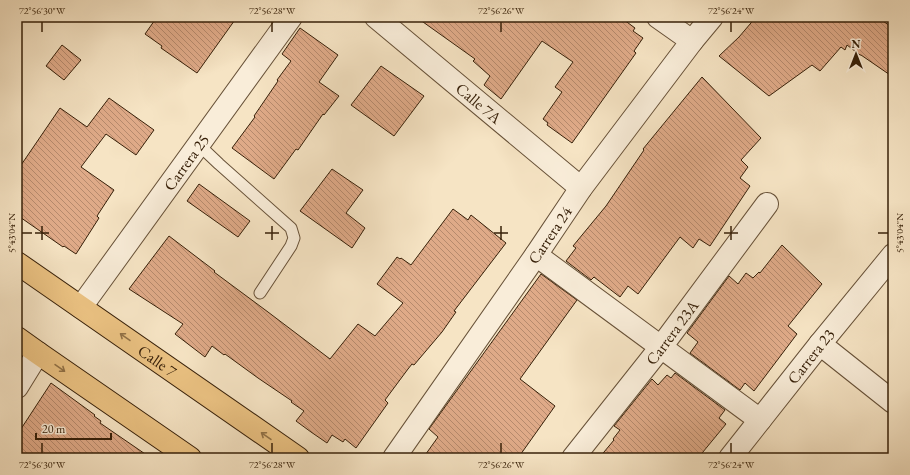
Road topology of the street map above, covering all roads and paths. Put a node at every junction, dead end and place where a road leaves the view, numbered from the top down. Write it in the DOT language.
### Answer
graph roads {
  1 [pos="376,17"];
  2 [pos="658,17"];
  3 [pos="712,17"];
  4 [pos="288,18"];
  5 [pos="692,41"];
  6 [pos="199,145"];
  7 [pos="581,188"];
  8 [pos="767,204"];
  9 [pos="536,255"];
  10 [pos="893,255"];
  11 [pos="17,263"];
  12 [pos="260,293"];
  13 [pos="81,307"];
  14 [pos="17,338"];
  15 [pos="820,344"];
  16 [pos="661,347"];
  17 [pos="38,353"];
  18 [pos="17,387"];
  19 [pos="893,402"];
  20 [pos="760,420"];
  21 [pos="190,458"];
  22 [pos="298,458"];
  23 [pos="394,458"];
  24 [pos="573,458"];
  25 [pos="730,458"];
  1 -- 7 [label="street, Calle 7A"];
  2 -- 5 [label="street"];
  3 -- 5 [label="street, Carrera 24"];
  4 -- 6 [label="street, Carrera 25"];
  5 -- 7 [label="street, Carrera 24"];
  6 -- 12 [label="lane"];
  6 -- 13 [label="street, Carrera 25"];
  7 -- 9 [label="street, Carrera 24"];
  8 -- 16 [label="street, Carrera 23A"];
  9 -- 16 [label="street"];
  9 -- 23 [label="street, Carrera 24"];
  10 -- 15 [label="street, Carrera 23"];
  11 -- 13 [label="main road, Calle 7"];
  22 -- 13 [label="main road, Calle 7, one-way"];
  14 -- 17 [label="main road"];
  15 -- 19 [label="street"];
  15 -- 20 [label="street, Carrera 23"];
  16 -- 20 [label="street"];
  16 -- 24 [label="street, Carrera 23A"];
  17 -- 18 [label="street"];
  17 -- 21 [label="main road, one-way"];
  20 -- 25 [label="street, Carrera 23"];
}
